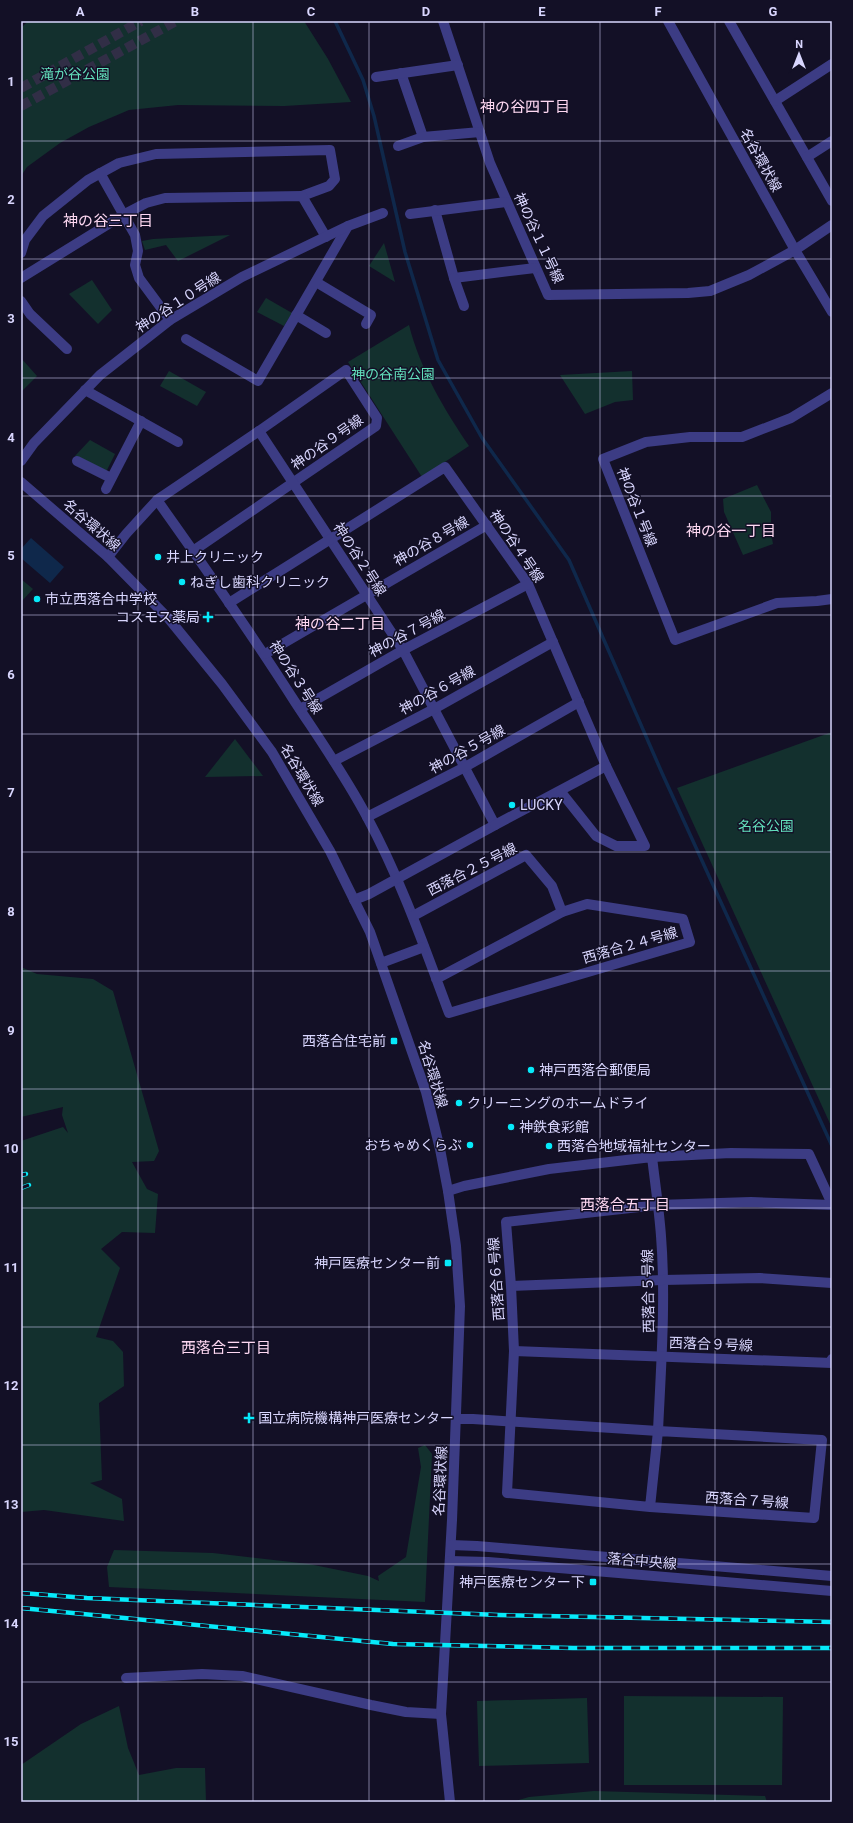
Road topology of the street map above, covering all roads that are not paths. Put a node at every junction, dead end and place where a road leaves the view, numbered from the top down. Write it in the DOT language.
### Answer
graph roads {
  1 [pos="443,21"];
  2 [pos="668,21"];
  3 [pos="730,21"];
  4 [pos="832,64"];
  5 [pos="458,65"];
  6 [pos="401,73"];
  7 [pos="376,77"];
  8 [pos="775,101"];
  9 [pos="480,132"];
  10 [pos="423,137"];
  11 [pos="832,141"];
  12 [pos="398,146"];
  13 [pos="807,157"];
  14 [pos="100,172"];
  15 [pos="302,196"];
  16 [pos="832,201"];
  17 [pos="506,202"];
  18 [pos="435,210"];
  19 [pos="383,213"];
  20 [pos="410,214"];
  21 [pos="123,215"];
  22 [pos="832,225"];
  23 [pos="348,226"];
  24 [pos="326,237"];
  25 [pos="794,250"];
  26 [pos="21,252"];
  27 [pos="535,268"];
  28 [pos="21,278"];
  29 [pos="454,278"];
  30 [pos="316,282"];
  31 [pos="21,301"];
  32 [pos="464,306"];
  33 [pos="832,312"];
  34 [pos="296,315"];
  35 [pos="170,320"];
  36 [pos="366,324"];
  37 [pos="326,333"];
  38 [pos="186,339"];
  39 [pos="67,349"];
  40 [pos="85,390"];
  41 [pos="832,393"];
  42 [pos="141,421"];
  43 [pos="259,431"];
  44 [pos="178,442"];
  45 [pos="21,461"];
  46 [pos="77,461"];
  47 [pos="111,478"];
  48 [pos="21,482"];
  49 [pos="294,483"];
  50 [pos="106,489"];
  51 [pos="157,500"];
  52 [pos="487,525"];
  53 [pos="330,538"];
  54 [pos="193,551"];
  55 [pos="108,556"];
  56 [pos="528,584"];
  57 [pos="367,594"];
  58 [pos="832,599"];
  59 [pos="229,603"];
  60 [pos="553,642"];
  61 [pos="403,650"];
  62 [pos="265,654"];
  63 [pos="579,702"];
  64 [pos="300,709"];
  65 [pos="434,709"];
  66 [pos="334,762"];
  67 [pos="606,766"];
  68 [pos="465,767"];
  69 [pos="561,792"];
  70 [pos="367,817"];
  71 [pos="495,825"];
  72 [pos="397,878"];
  73 [pos="354,900"];
  74 [pos="562,912"];
  75 [pos="413,916"];
  76 [pos="424,947"];
  77 [pos="381,963"];
  78 [pos="436,979"];
  79 [pos="652,1157"];
  80 [pos="448,1191"];
  81 [pos="657,1205"];
  82 [pos="832,1205"];
  83 [pos="663,1280"];
  84 [pos="832,1283"];
  85 [pos="511,1286"];
  86 [pos="514,1351"];
  87 [pos="662,1356"];
  88 [pos="832,1359"];
  89 [pos="457,1419"];
  90 [pos="511,1421"];
  91 [pos="658,1431"];
  92 [pos="650,1506"];
  93 [pos="451,1546"];
  94 [pos="450,1561"];
  95 [pos="832,1576"];
  96 [pos="832,1591"];
  97 [pos="126,1678"];
  98 [pos="441,1714"];
  99 [pos="450,1802"];
  1 -- 5 [label="street, 神の谷１１号線"];
  2 -- 25 [label="street, 名谷環状線"];
  3 -- 8 [label="street"];
  4 -- 8 [label="street"];
  5 -- 6 [label="street"];
  5 -- 9 [label="street, 神の谷１１号線"];
  6 -- 7 [label="street"];
  6 -- 10 [label="street"];
  8 -- 13 [label="street"];
  9 -- 10 [label="street"];
  9 -- 17 [label="street, 神の谷１１号線"];
  10 -- 12 [label="street"];
  11 -- 13 [label="street"];
  13 -- 16 [label="street"];
  14 -- 15 [label="street"];
  14 -- 21 [label="street"];
  14 -- 26 [label="street"];
  15 -- 21 [label="street"];
  15 -- 24 [label="street"];
  17 -- 18 [label="street"];
  17 -- 27 [label="street, 神の谷１１号線"];
  18 -- 20 [label="street"];
  18 -- 29 [label="street"];
  19 -- 23 [label="street, 神の谷１０号線"];
  21 -- 28 [label="street"];
  21 -- 35 [label="street"];
  22 -- 25 [label="street"];
  23 -- 24 [label="street, 神の谷１０号線"];
  23 -- 30 [label="street"];
  24 -- 35 [label="street, 神の谷１０号線"];
  25 -- 27 [label="street, 神の谷１１号線"];
  25 -- 33 [label="street, 名谷環状線"];
  27 -- 29 [label="street"];
  29 -- 32 [label="street"];
  30 -- 34 [label="street"];
  30 -- 36 [label="street"];
  31 -- 39 [label="street"];
  34 -- 37 [label="street"];
  34 -- 38 [label="street"];
  35 -- 40 [label="street, 神の谷１０号線"];
  40 -- 42 [label="street"];
  40 -- 45 [label="street, 神の谷１０号線"];
  41 -- 58 [label="street, 神の谷１号線"];
  42 -- 44 [label="street"];
  42 -- 47 [label="street"];
  43 -- 49 [label="street, 神の谷２号線"];
  43 -- 49 [label="street, 神の谷９号線"];
  43 -- 51 [label="street"];
  46 -- 47 [label="street"];
  47 -- 50 [label="street"];
  48 -- 55 [label="street, 名谷環状線"];
  49 -- 53 [label="street, 神の谷２号線"];
  49 -- 54 [label="street, 神の谷９号線"];
  51 -- 54 [label="street, 神の谷３号線"];
  51 -- 55 [label="street"];
  52 -- 53 [label="street, 神の谷４号線"];
  52 -- 56 [label="street, 神の谷４号線"];
  52 -- 57 [label="street, 神の谷８号線"];
  53 -- 57 [label="street, 神の谷２号線"];
  53 -- 59 [label="street, 神の谷４号線"];
  54 -- 59 [label="street, 神の谷３号線"];
  55 -- 73 [label="street, 名谷環状線"];
  56 -- 60 [label="street, 神の谷４号線"];
  56 -- 61 [label="street, 神の谷７号線"];
  57 -- 61 [label="street, 神の谷２号線"];
  57 -- 62 [label="street, 神の谷８号線"];
  59 -- 62 [label="street, 神の谷３号線"];
  60 -- 63 [label="street, 神の谷４号線"];
  60 -- 65 [label="street, 神の谷６号線"];
  61 -- 64 [label="street, 神の谷７号線"];
  61 -- 65 [label="street, 神の谷２号線"];
  62 -- 64 [label="street, 神の谷３号線"];
  63 -- 67 [label="street, 神の谷４号線"];
  63 -- 68 [label="street, 神の谷５号線"];
  64 -- 66 [label="street, 神の谷３号線"];
  65 -- 66 [label="street, 神の谷６号線"];
  65 -- 68 [label="street, 神の谷２号線"];
  66 -- 70 [label="street, 神の谷３号線"];
  67 -- 69 [label="street"];
  67 -- 69 [label="street, 神の谷４号線"];
  68 -- 70 [label="street, 神の谷５号線"];
  68 -- 71 [label="street, 神の谷２号線"];
  69 -- 71 [label="street"];
  70 -- 72 [label="street, 神の谷３号線"];
  71 -- 72 [label="street"];
  72 -- 73 [label="street"];
  72 -- 75 [label="street, 西落合２４号線"];
  73 -- 77 [label="street, 名谷環状線"];
  74 -- 75 [label="street, 西落合２５号線"];
  74 -- 78 [label="street, 西落合２４号線"];
  74 -- 78 [label="street, 西落合２４号線"];
  75 -- 76 [label="street, 西落合２４号線"];
  76 -- 77 [label="street"];
  76 -- 78 [label="street, 西落合２４号線"];
  77 -- 80 [label="street, 名谷環状線"];
  79 -- 80 [label="street"];
  79 -- 81 [label="street, 西落合５号線"];
  79 -- 82 [label="street, 西落合６号線"];
  80 -- 89 [label="street, 名谷環状線"];
  81 -- 82 [label="street, 西落合６号線"];
  81 -- 83 [label="street, 西落合５号線"];
  81 -- 85 [label="street, 西落合６号線"];
  83 -- 84 [label="street"];
  83 -- 85 [label="street"];
  83 -- 87 [label="street, 西落合５号線"];
  85 -- 86 [label="street, 西落合６号線"];
  86 -- 87 [label="street, 西落合９号線"];
  86 -- 90 [label="street, 西落合６号線"];
  87 -- 88 [label="street, 西落合９号線"];
  87 -- 91 [label="street, 西落合５号線"];
  89 -- 90 [label="street"];
  89 -- 93 [label="street, 名谷環状線"];
  90 -- 91 [label="street"];
  90 -- 92 [label="street, 西落合７号線"];
  91 -- 92 [label="street, 西落合５号線"];
  91 -- 92 [label="street, 西落合７号線"];
  93 -- 94 [label="street, 名谷環状線"];
  93 -- 95 [label="street, 落合中央線"];
  94 -- 96 [label="street, 落合中央線"];
  94 -- 98 [label="street, 名谷環状線"];
  97 -- 98 [label="street"];
  98 -- 99 [label="street, 名谷環状線"];
}
